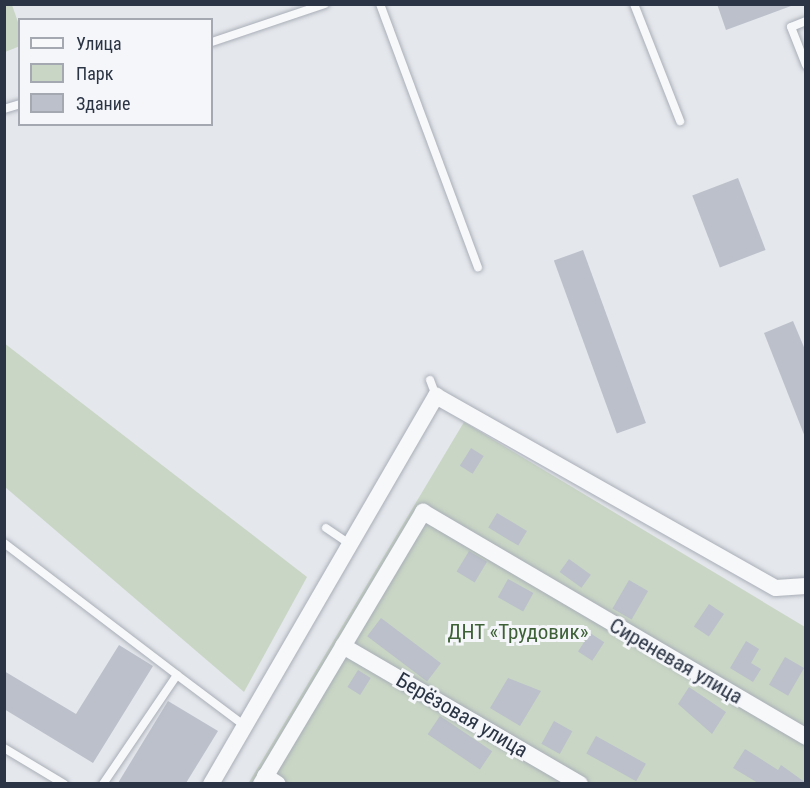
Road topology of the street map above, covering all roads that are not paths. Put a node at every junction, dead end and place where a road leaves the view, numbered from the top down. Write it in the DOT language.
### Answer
graph roads {
  1 [pos="325,4"];
  2 [pos="380,4"];
  3 [pos="634,4"];
  4 [pos="806,21"];
  5 [pos="213,42"];
  6 [pos="806,65"];
  7 [pos="680,121"];
  8 [pos="478,267"];
  9 [pos="326,528"];
  10 [pos="4,543"];
  11 [pos="350,544"];
  12 [pos="799,589"];
  13 [pos="343,646"];
  14 [pos="177,675"];
  15 [pos="245,726"];
  16 [pos="806,737"];
  17 [pos="4,748"];
  18 [pos="268,781"];
  19 [pos="64,783"];
  20 [pos="103,783"];
  21 [pos="212,783"];
  22 [pos="580,783"];
  1 -- 5 [label="lane"];
  2 -- 8 [label="lane"];
  3 -- 7 [label="lane"];
  4 -- 6 [label="lane"];
  9 -- 11 [label="lane"];
  10 -- 14 [label="lane"];
  11 -- 12 [label="street"];
  11 -- 15 [label="street"];
  13 -- 16 [label="street, Сиреневая улица"];
  13 -- 18 [label="street"];
  13 -- 22 [label="street, Берёзовая улица"];
  14 -- 15 [label="lane"];
  14 -- 20 [label="lane"];
  15 -- 21 [label="street"];
  17 -- 19 [label="lane"];
}
